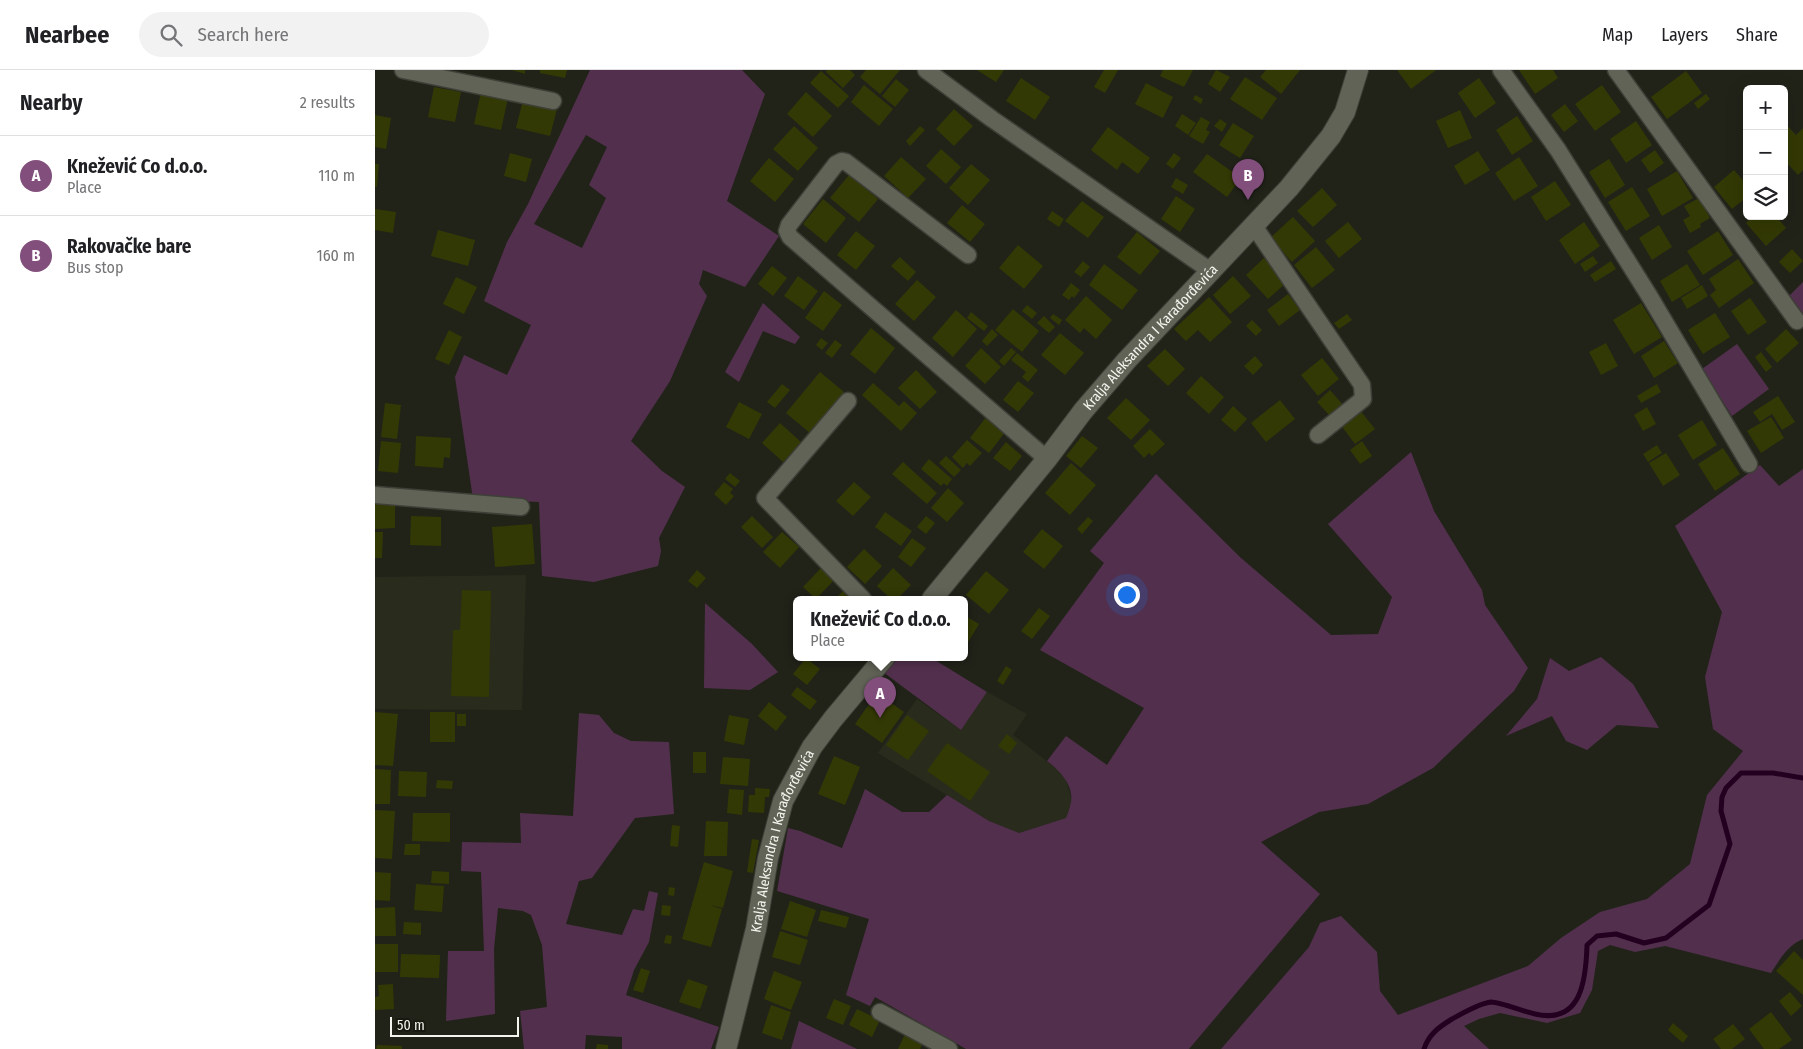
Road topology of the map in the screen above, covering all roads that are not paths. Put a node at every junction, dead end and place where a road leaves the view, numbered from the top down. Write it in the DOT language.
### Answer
graph roads {
  1 [pos="403,70"];
  2 [pos="926,70"];
  3 [pos="1358,70"];
  4 [pos="1501,70"];
  5 [pos="1616,70"];
  6 [pos="553,101"];
  7 [pos="1254,226"];
  8 [pos="968,255"];
  9 [pos="1212,272"];
  10 [pos="1797,322"];
  11 [pos="848,401"];
  12 [pos="1318,434"];
  13 [pos="1047,459"];
  14 [pos="1749,464"];
  15 [pos="375,495"];
  16 [pos="521,507"];
  17 [pos="860,596"];
  18 [pos="934,596"];
  19 [pos="882,661"];
  20 [pos="880,1012"];
  21 [pos="726,1049"];
  22 [pos="949,1049"];
  1 -- 6 [label="street"];
  2 -- 9 [label="street"];
  3 -- 7 [label="street, Kralja Aleksandra I Karađorđevića"];
  4 -- 14 [label="street"];
  5 -- 10 [label="street"];
  7 -- 9 [label="street, Kralja Aleksandra I Karađorđevića"];
  7 -- 12 [label="street"];
  8 -- 13 [label="street"];
  9 -- 13 [label="street, Kralja Aleksandra I Karađorđevića"];
  11 -- 17 [label="street"];
  13 -- 18 [label="street, Kralja Aleksandra I Karađorđevića"];
  15 -- 16 [label="street"];
  19 -- 21 [label="street, Kralja Aleksandra I Karađorđevića"];
  20 -- 22 [label="street"];
}
